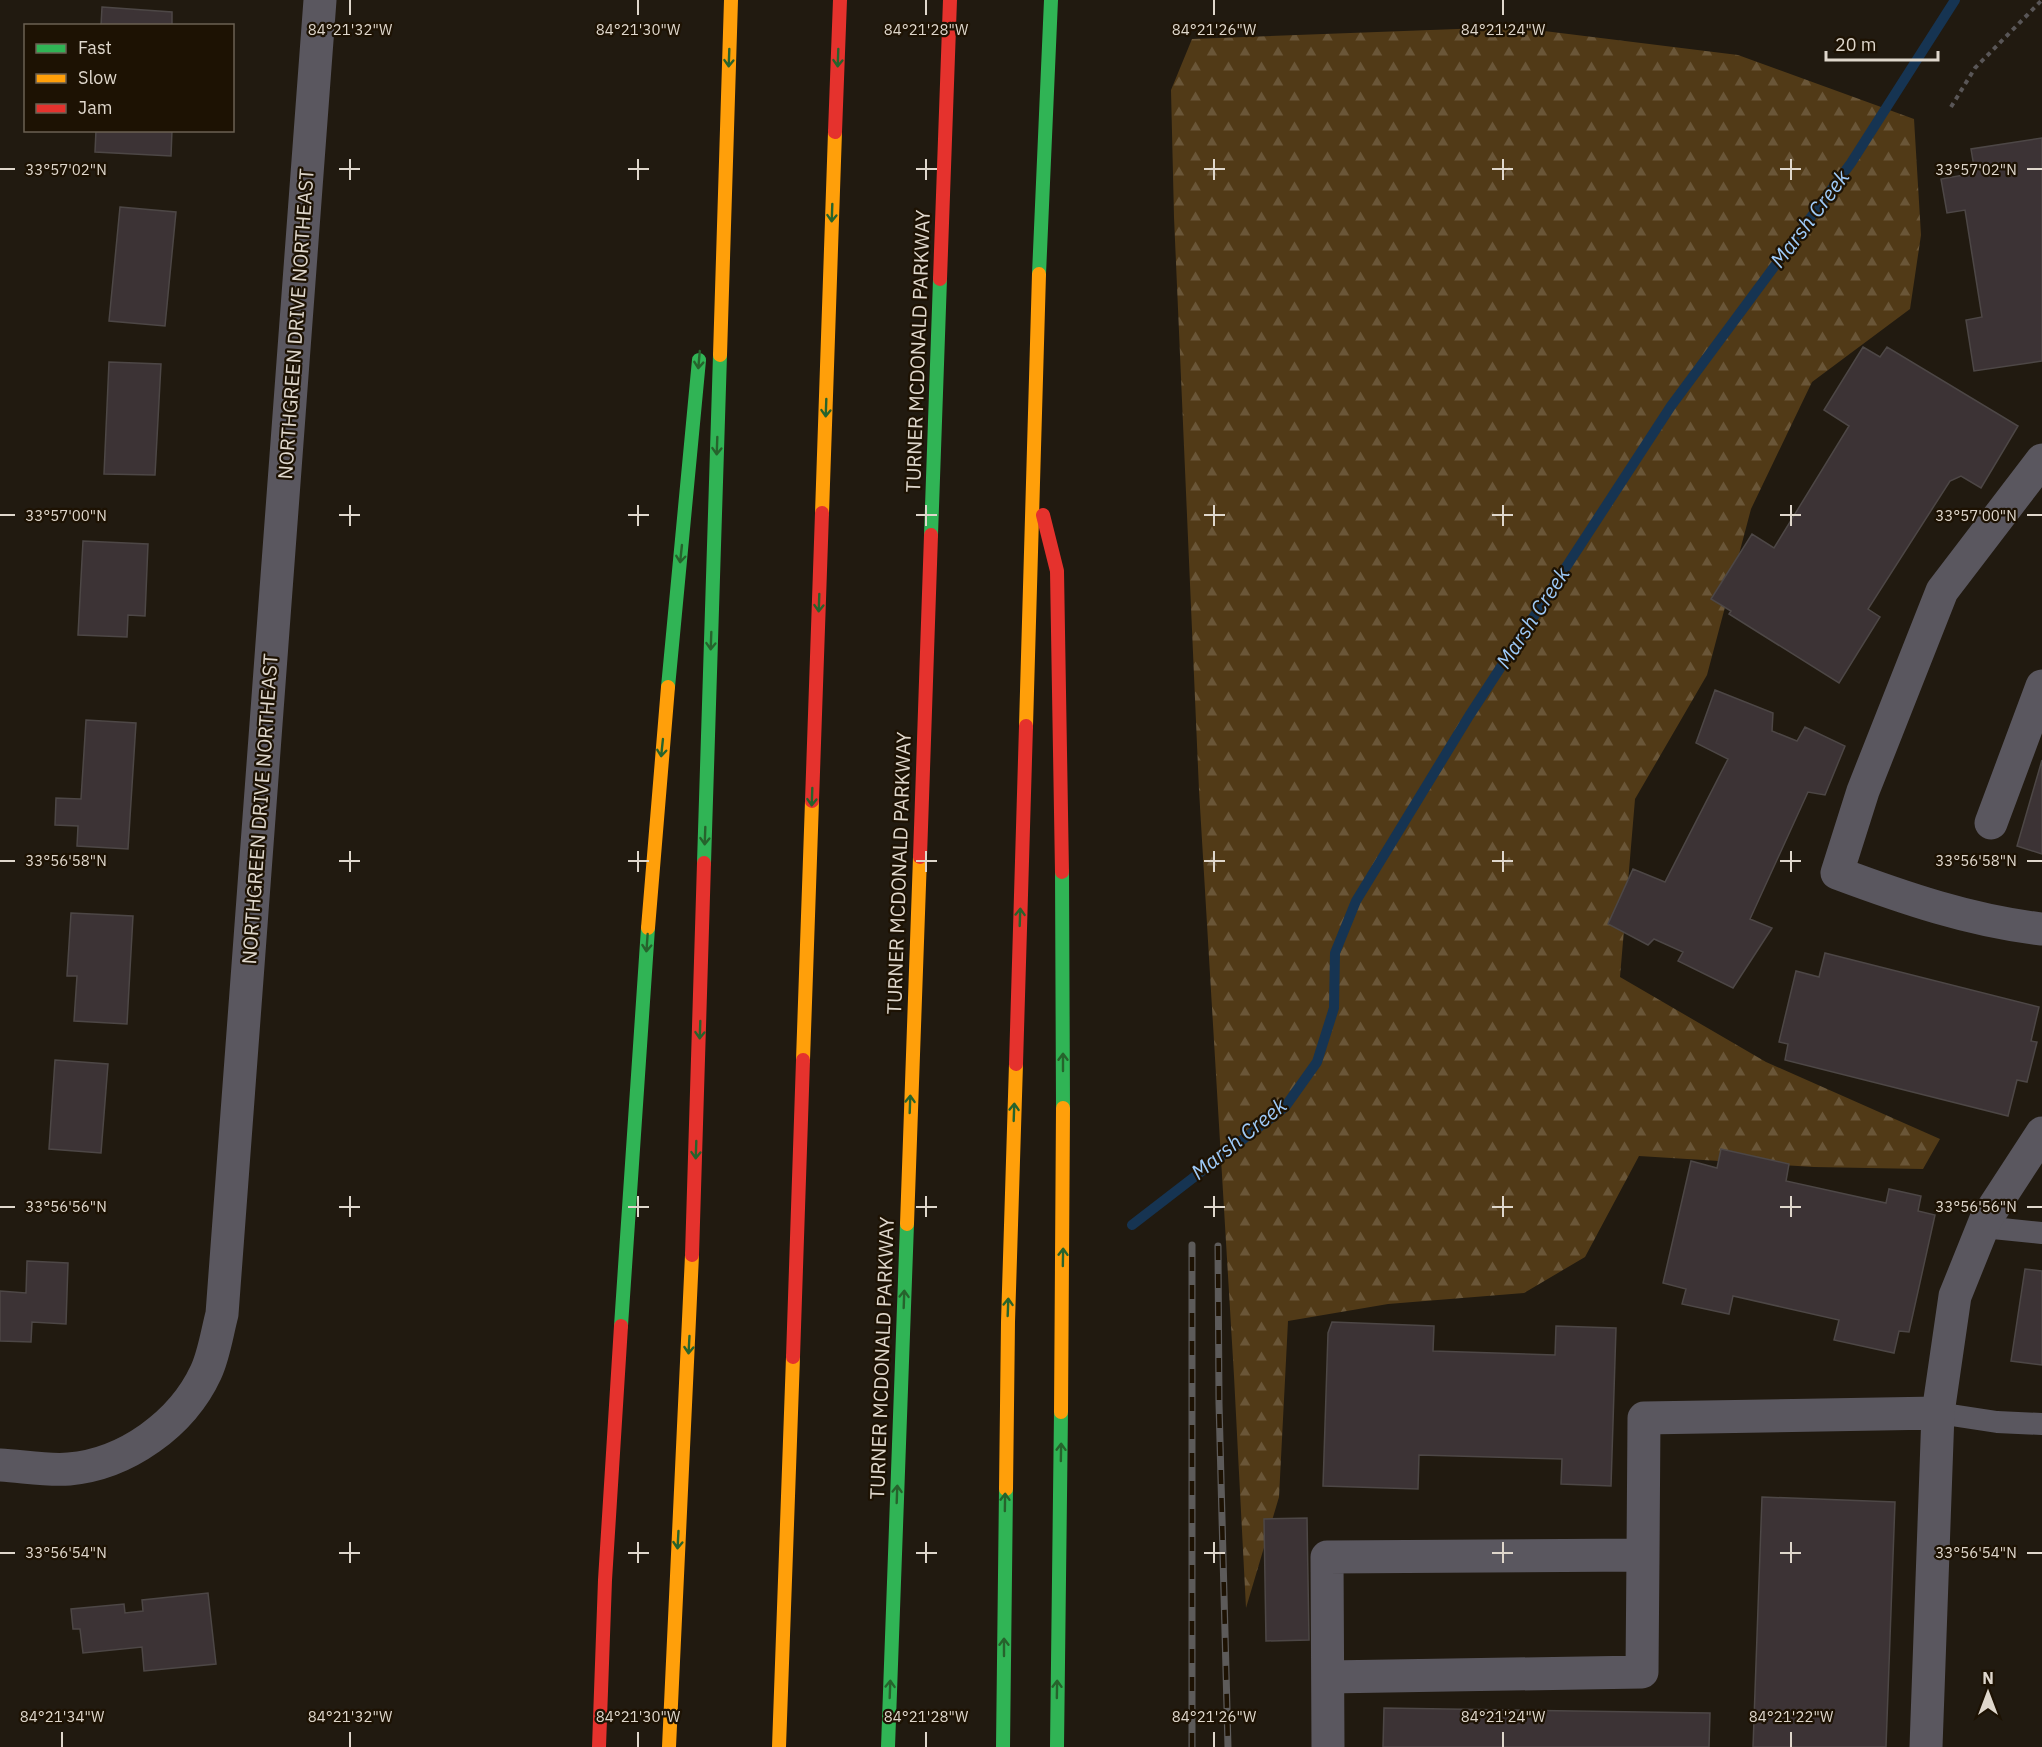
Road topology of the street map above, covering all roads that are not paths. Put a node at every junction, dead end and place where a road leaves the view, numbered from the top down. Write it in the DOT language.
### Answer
graph roads {
  1 [pos="320,0"];
  2 [pos="731,0"];
  3 [pos="840,0"];
  4 [pos="950,0"];
  5 [pos="1051,0"];
  6 [pos="725,177"];
  7 [pos="708,284"];
  8 [pos="700,343"];
  9 [pos="2042,460"];
  10 [pos="1033,473"];
  11 [pos="2042,686"];
  12 [pos="1991,823"];
  13 [pos="2042,929"];
  14 [pos="2042,1133"];
  15 [pos="1983,1227"];
  16 [pos="2042,1233"];
  17 [pos="1938,1413"];
  18 [pos="2042,1424"];
  19 [pos="0,1465"];
  20 [pos="1643,1555"];
  21 [pos="1328,1677"];
  22 [pos="599,1747"];
  23 [pos="669,1747"];
  24 [pos="779,1747"];
  25 [pos="888,1747"];
  26 [pos="1003,1747"];
  27 [pos="1057,1747"];
  28 [pos="1328,1747"];
  29 [pos="1926,1747"];
  1 -- 19 [label="street, NORTHGREEN DRIVE NORTHEAST"];
  2 -- 6 [label="highway, one-way"];
  3 -- 24 [label="highway, one-way"];
  25 -- 4 [label="highway, TURNER MCDONALD PARKWAY, one-way"];
  5 -- 10 [label="highway"];
  6 -- 7 [label="highway"];
  6 -- 23 [label="highway, one-way"];
  8 -- 22 [label="highway, one-way"];
  9 -- 13 [label="street"];
  26 -- 10 [label="highway, one-way"];
  27 -- 10 [label="highway, one-way"];
  11 -- 12 [label="street"];
  14 -- 15 [label="street"];
  15 -- 16 [label="lane"];
  15 -- 17 [label="street"];
  17 -- 18 [label="lane"];
  17 -- 20 [label="street"];
  17 -- 29 [label="street"];
  20 -- 21 [label="street"];
  20 -- 21 [label="street"];
  21 -- 28 [label="street"];
}
